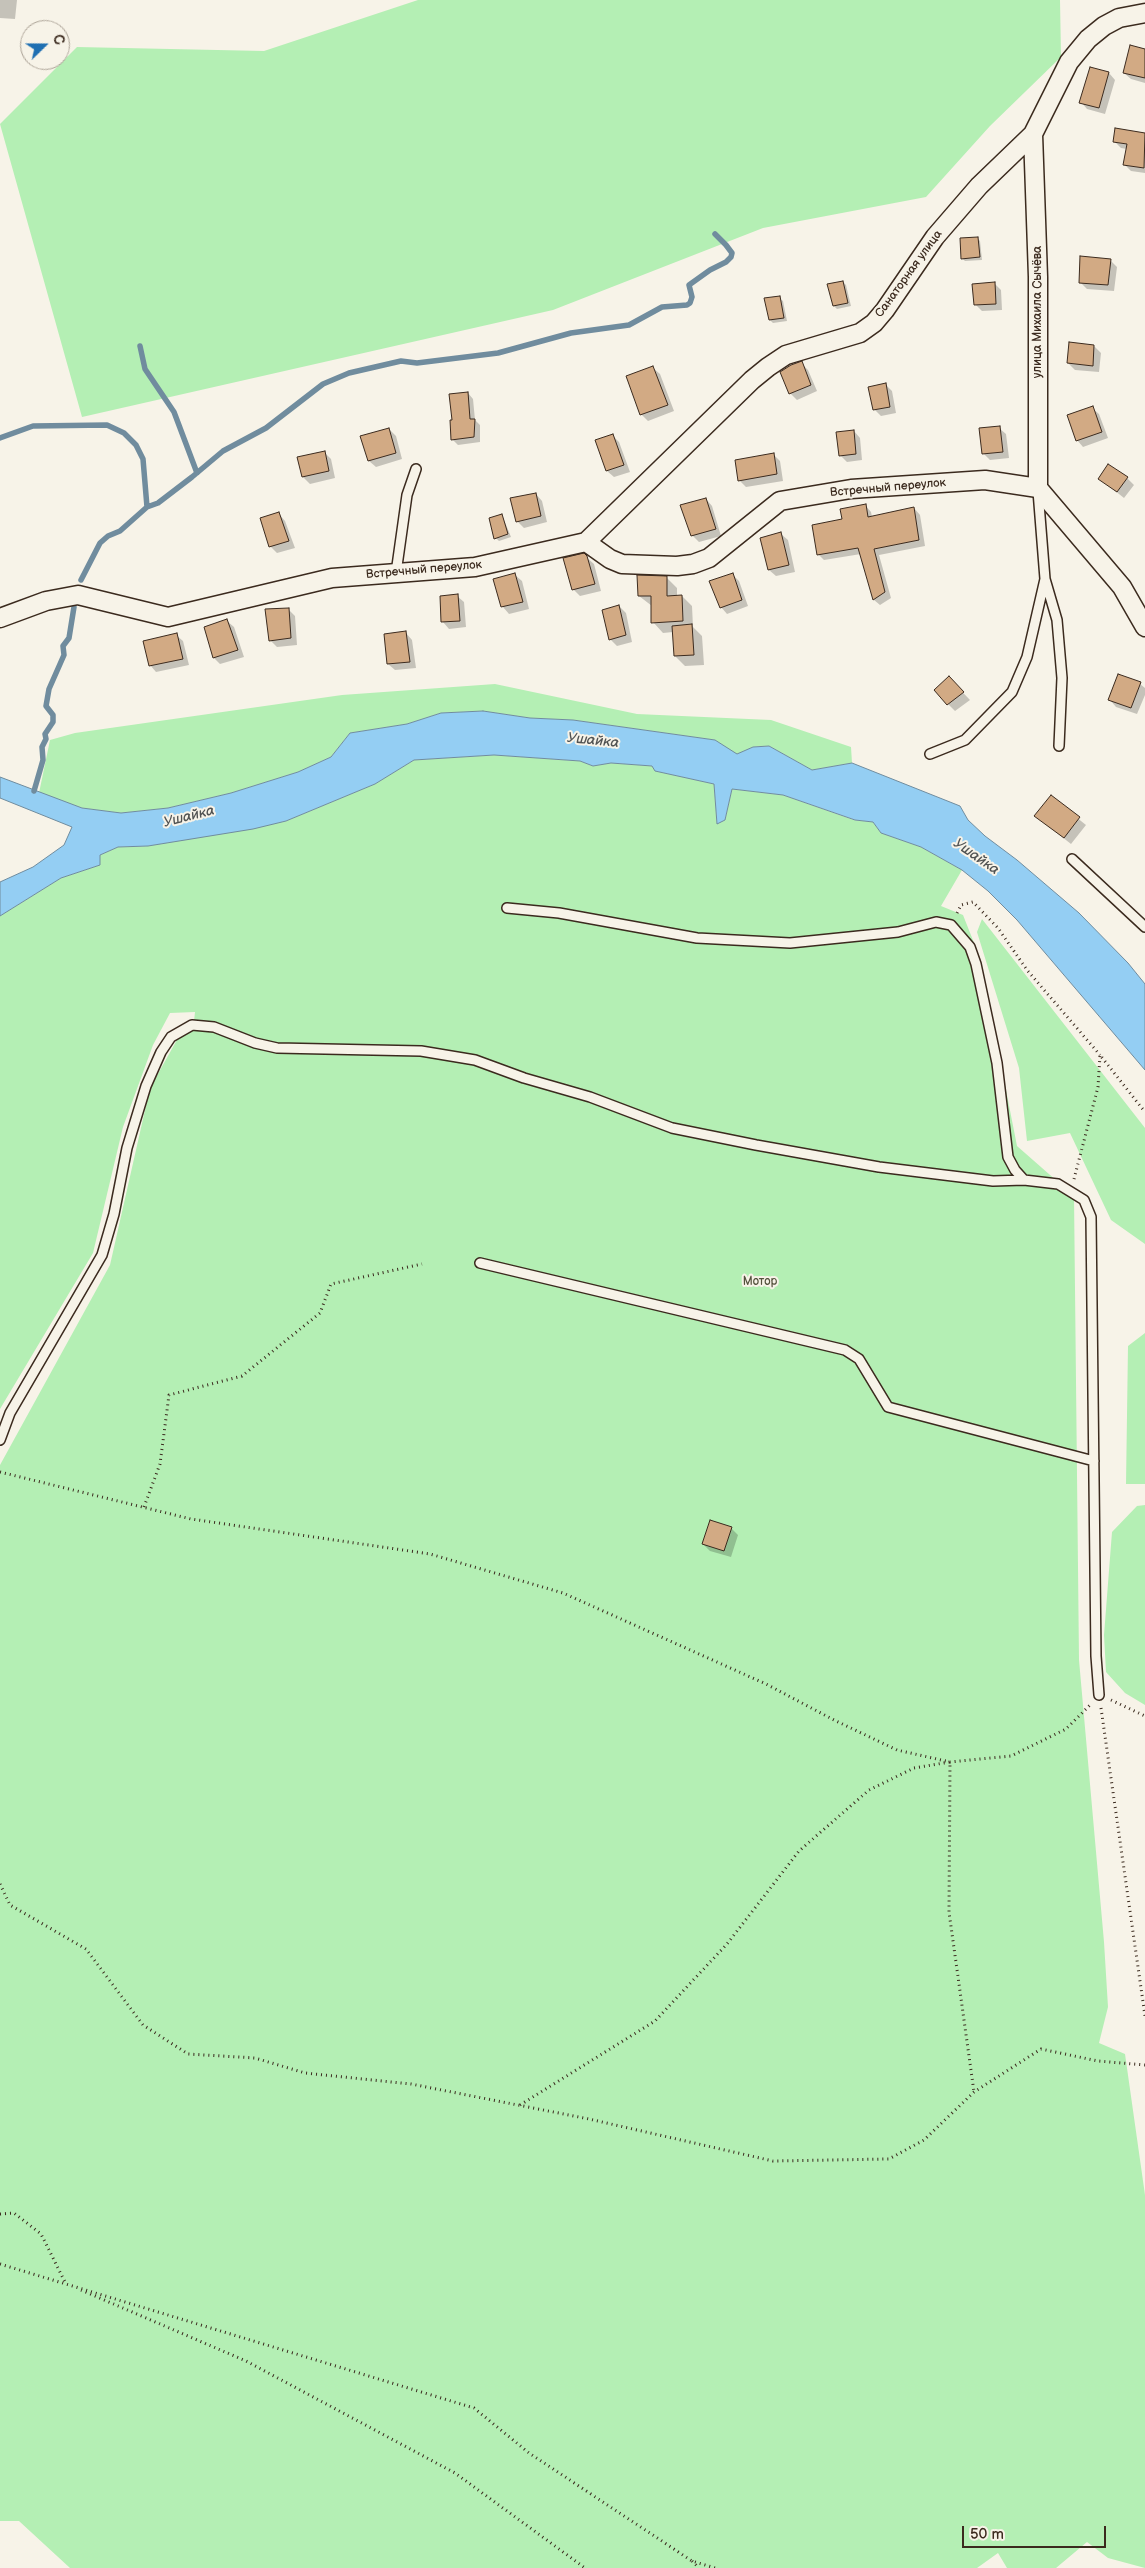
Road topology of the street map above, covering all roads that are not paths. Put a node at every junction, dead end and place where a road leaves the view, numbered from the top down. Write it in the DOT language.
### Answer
graph roads {
  1 [pos="1145,13"];
  2 [pos="1033,134"];
  3 [pos="416,469"];
  4 [pos="1038,488"];
  5 [pos="586,542"];
  6 [pos="396,573"];
  7 [pos="1045,579"];
  8 [pos="0,618"];
  9 [pos="1145,626"];
  10 [pos="1059,746"];
  11 [pos="930,754"];
  12 [pos="1072,859"];
  13 [pos="507,908"];
  14 [pos="1145,927"];
  15 [pos="1024,1180"];
  16 [pos="480,1263"];
  17 [pos="0,1440"];
  18 [pos="1094,1461"];
  19 [pos="1100,1695"];
  1 -- 2 [label="street, улица Михаила Сычёва"];
  2 -- 4 [label="street, улица Михаила Сычёва"];
  2 -- 5 [label="street, Санаторная улица"];
  3 -- 6 [label="lane"];
  4 -- 5 [label="street, Встречный переулок"];
  4 -- 7 [label="lane"];
  4 -- 9 [label="street"];
  5 -- 6 [label="street, Встречный переулок"];
  6 -- 8 [label="street, Встречный переулок"];
  7 -- 10 [label="lane"];
  7 -- 11 [label="lane"];
  12 -- 14 [label="lane"];
  13 -- 15 [label="lane"];
  15 -- 17 [label="lane"];
  15 -- 18 [label="lane"];
  16 -- 18 [label="lane"];
  18 -- 19 [label="lane"];
}
